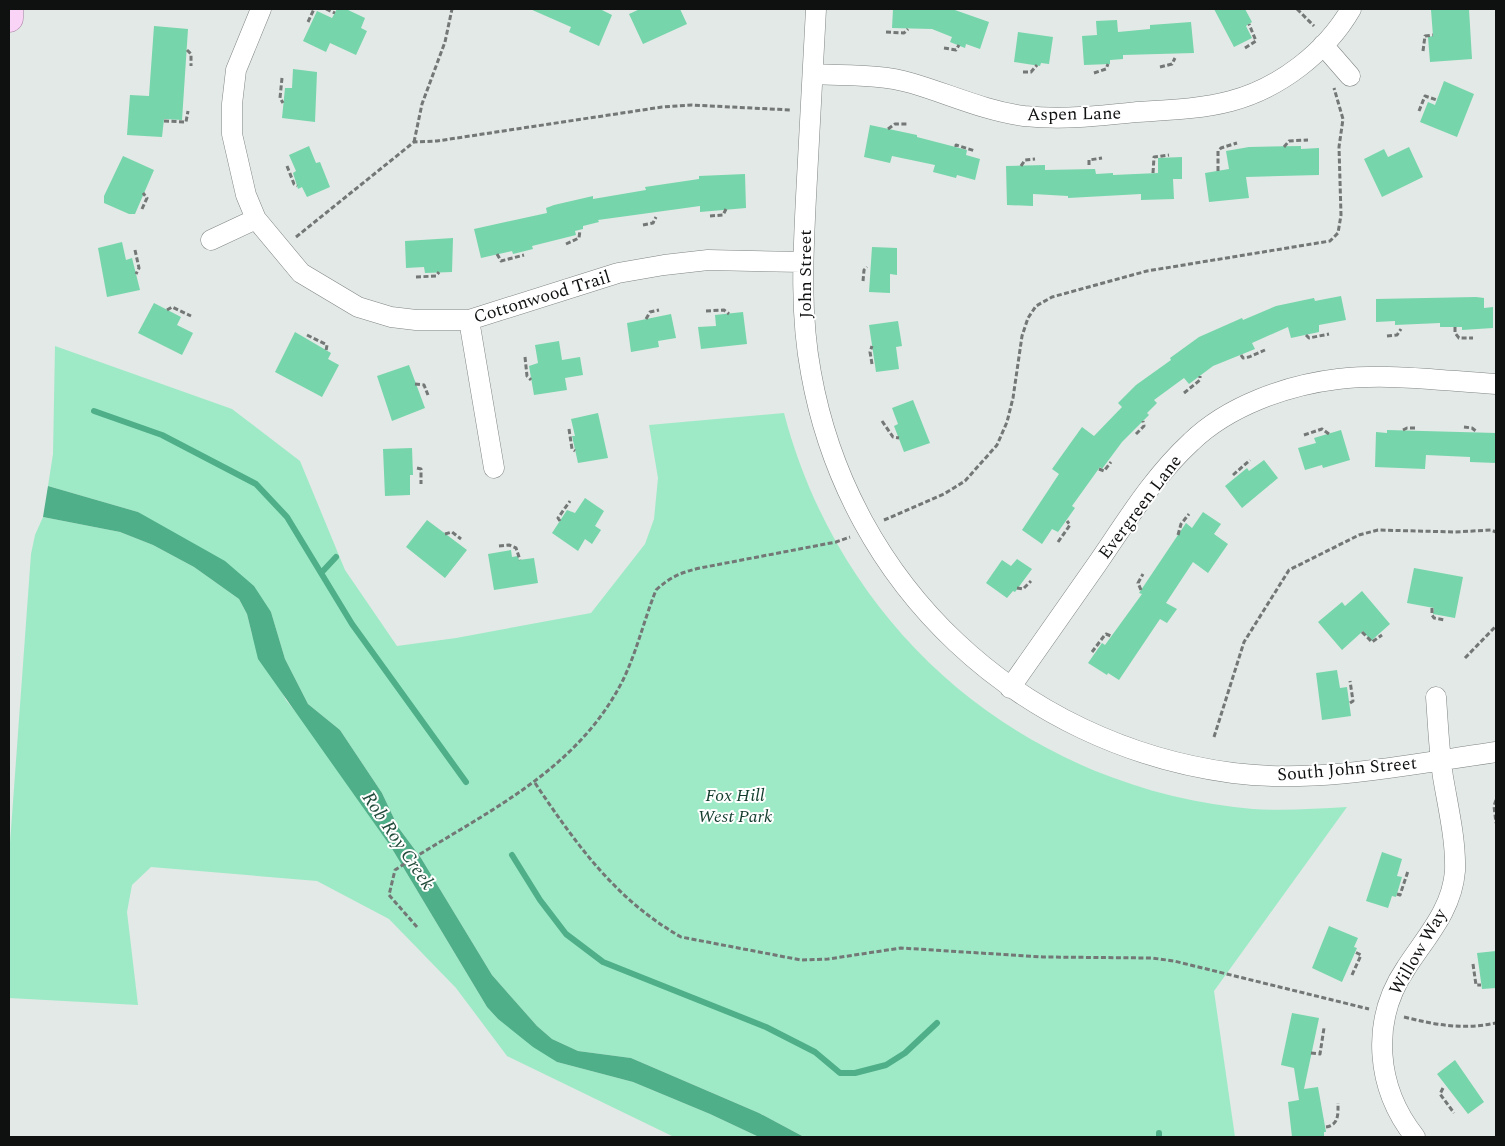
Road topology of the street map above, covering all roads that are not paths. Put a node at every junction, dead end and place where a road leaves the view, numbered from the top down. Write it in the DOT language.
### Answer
graph roads {
  1 [pos="9,9"];
  2 [pos="261,9"];
  3 [pos="816,9"];
  4 [pos="1351,9"];
  5 [pos="9,18"];
  6 [pos="1323,45"];
  7 [pos="813,74"];
  8 [pos="1350,76"];
  9 [pos="256,219"];
  10 [pos="212,240"];
  11 [pos="803,262"];
  12 [pos="469,320"];
  13 [pos="1496,384"];
  14 [pos="494,468"];
  15 [pos="866,529"];
  16 [pos="1010,688"];
  17 [pos="1436,697"];
  18 [pos="1496,752"];
  19 [pos="1441,760"];
  20 [pos="1415,1137"];
  1 -- 5 [label="main road"];
  2 -- 9 [label="street, Cottonwood Trail"];
  3 -- 7 [label="street, John Street"];
  4 -- 6 [label="street, Aspen Lane"];
  6 -- 7 [label="street, Aspen Lane"];
  6 -- 8 [label="street"];
  7 -- 11 [label="street, John Street"];
  9 -- 10 [label="street"];
  9 -- 12 [label="street, Cottonwood Trail"];
  11 -- 12 [label="street, Cottonwood Trail"];
  11 -- 15 [label="street, John Street"];
  12 -- 14 [label="street"];
  13 -- 16 [label="street, Evergreen Lane"];
  15 -- 16 [label="street, South John Street"];
  16 -- 19 [label="street, South John Street"];
  17 -- 19 [label="street"];
  18 -- 19 [label="street, South John Street"];
  19 -- 20 [label="street, Willow Way"];
}
